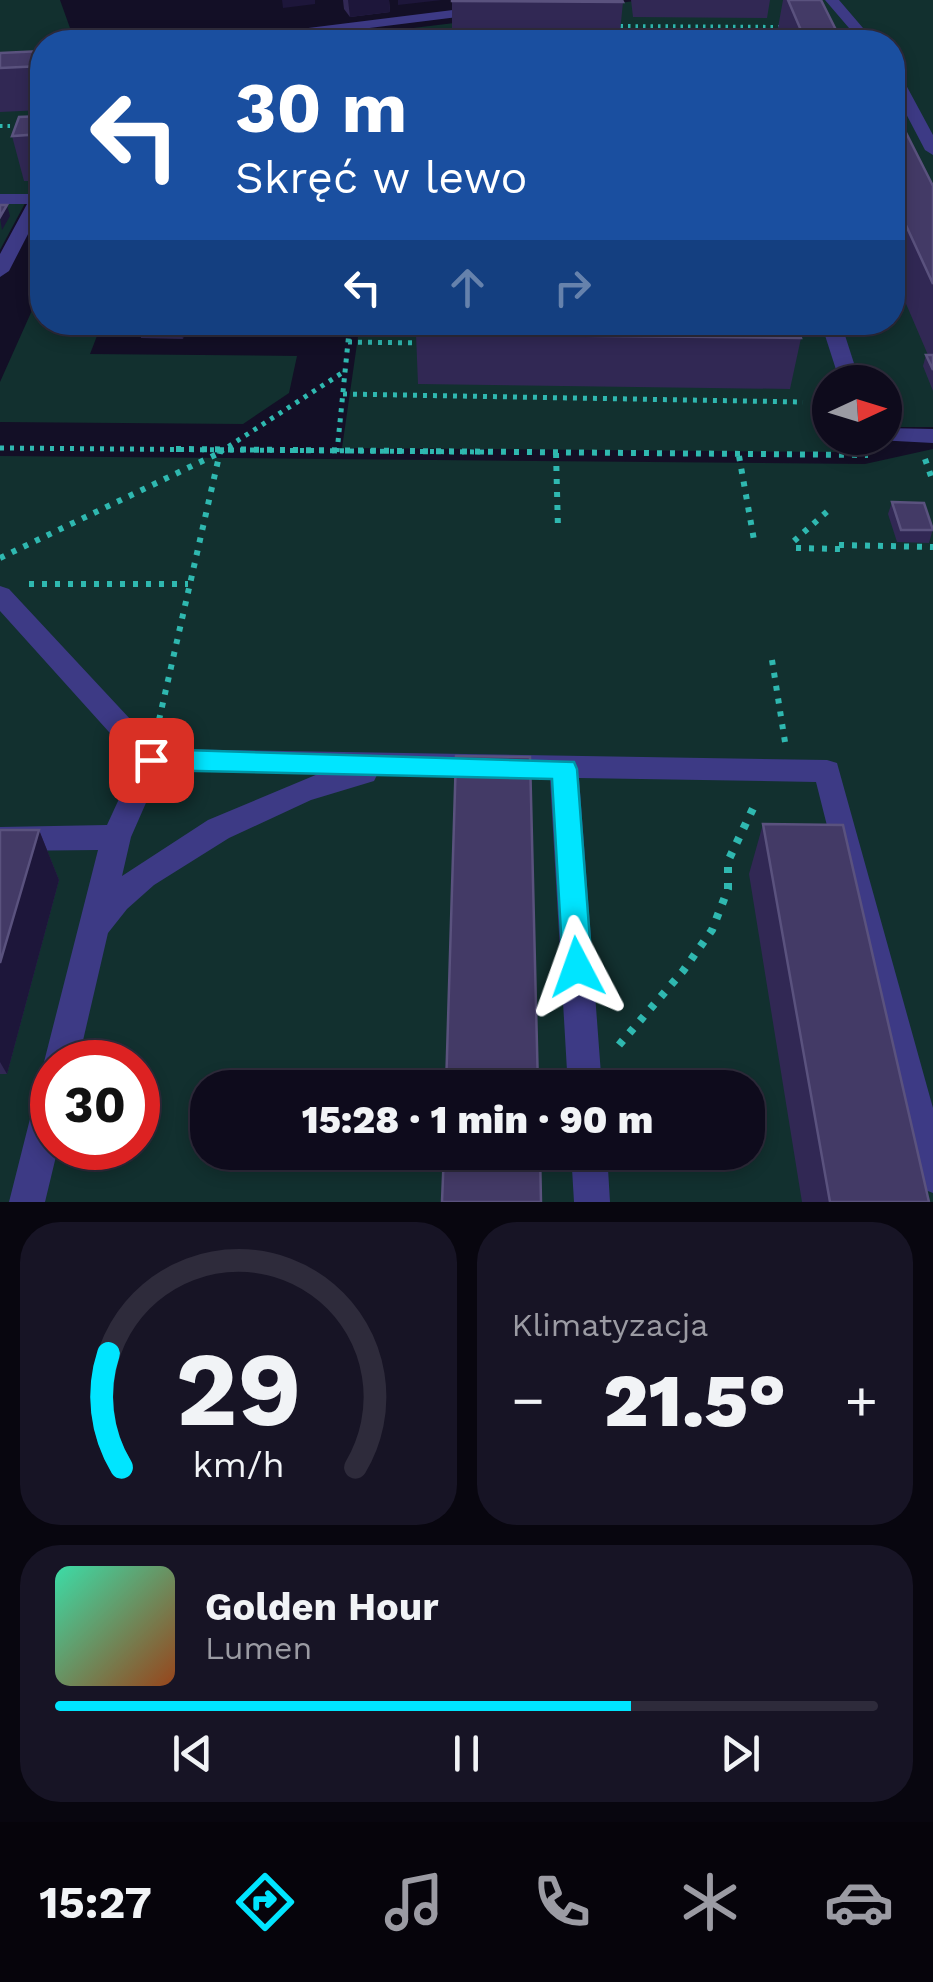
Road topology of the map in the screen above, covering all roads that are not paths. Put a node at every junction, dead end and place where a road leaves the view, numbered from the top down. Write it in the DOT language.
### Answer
graph roads {
  1 [pos="832,0"];
  2 [pos="508,7"];
  3 [pos="339,30"];
  4 [pos="858,30"];
  5 [pos="905,97"];
  6 [pos="905,123"];
  7 [pos="919,123"];
  8 [pos="933,150"];
  9 [pos="30,199"];
  10 [pos="0,200"];
  11 [pos="30,217"];
  12 [pos="0,271"];
  13 [pos="835,335"];
  14 [pos="845,365"];
  15 [pos="9,589"];
  16 [pos="151,760"];
  17 [pos="439,766"];
  18 [pos="564,769"];
  19 [pos="116,837"];
  20 [pos="0,838"];
  21 [pos="89,949"];
  22 [pos="66,1040"];
  23 [pos="584,1070"];
  24 [pos="35,1170"];
  25 [pos="590,1170"];
  26 [pos="933,1175"];
  27 [pos="28,1202"];
  28 [pos="592,1202"];
  1 -- 4 [label="street"];
  2 -- 3 [label="street"];
  5 -- 7 [label="street"];
  6 -- 7 [label="street"];
  7 -- 8 [label="street"];
  9 -- 10 [label="street"];
  11 -- 12 [label="street"];
  13 -- 14 [label="street"];
  15 -- 16 [label="street"];
  16 -- 17 [label="street"];
  16 -- 19 [label="street"];
  17 -- 18 [label="street"];
  17 -- 21 [label="street"];
  18 -- 23 [label="street"];
  18 -- 26 [label="street"];
  19 -- 20 [label="street"];
  19 -- 21 [label="street"];
  21 -- 22 [label="street"];
  24 -- 27 [label="street"];
  25 -- 28 [label="street"];
}
